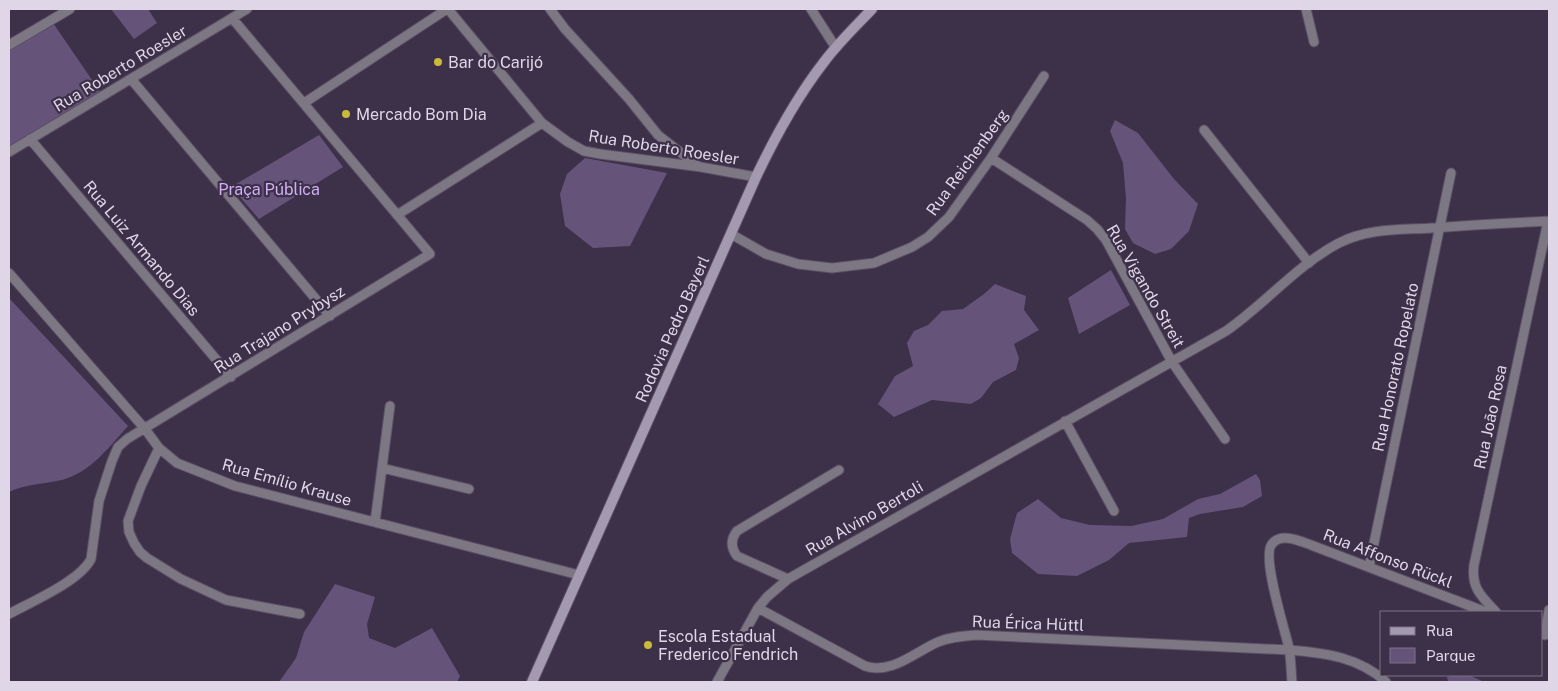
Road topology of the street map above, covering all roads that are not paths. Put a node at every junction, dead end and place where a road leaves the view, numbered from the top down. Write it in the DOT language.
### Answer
graph roads {
  1 [pos="70,9"];
  2 [pos="247,9"];
  3 [pos="448,9"];
  4 [pos="550,9"];
  5 [pos="812,9"];
  6 [pos="872,9"];
  7 [pos="1306,9"];
  8 [pos="232,18"];
  9 [pos="1314,42"];
  10 [pos="9,45"];
  11 [pos="836,48"];
  12 [pos="1044,76"];
  13 [pos="131,78"];
  14 [pos="304,103"];
  15 [pos="542,123"];
  16 [pos="1204,130"];
  17 [pos="30,140"];
  18 [pos="9,152"];
  19 [pos="991,158"];
  20 [pos="701,167"];
  21 [pos="1450,173"];
  22 [pos="756,177"];
  23 [pos="397,216"];
  24 [pos="1548,221"];
  25 [pos="1439,227"];
  26 [pos="731,234"];
  27 [pos="1309,263"];
  28 [pos="9,272"];
  29 [pos="330,316"];
  30 [pos="1172,362"];
  31 [pos="230,377"];
  32 [pos="390,406"];
  33 [pos="1065,421"];
  34 [pos="145,429"];
  35 [pos="1225,439"];
  36 [pos="159,448"];
  37 [pos="382,468"];
  38 [pos="839,470"];
  39 [pos="469,489"];
  40 [pos="1114,512"];
  41 [pos="375,522"];
  42 [pos="1369,567"];
  43 [pos="579,575"];
  44 [pos="788,579"];
  45 [pos="758,608"];
  46 [pos="1549,610"];
  47 [pos="1483,611"];
  48 [pos="1495,611"];
  49 [pos="9,614"];
  50 [pos="300,614"];
  51 [pos="1545,635"];
  52 [pos="1290,650"];
  53 [pos="532,682"];
  54 [pos="717,682"];
  55 [pos="1292,682"];
  56 [pos="1386,682"];
  1 -- 10 [label="street"];
  2 -- 8 [label="street, Rua Roberto Roesler"];
  3 -- 14 [label="street"];
  3 -- 15 [label="street, Rua Roberto Roesler"];
  4 -- 20 [label="street"];
  5 -- 11 [label="street"];
  6 -- 11 [label="main road, Rodovia Pedro Bayerl"];
  7 -- 9 [label="street"];
  8 -- 13 [label="street, Rua Roberto Roesler"];
  8 -- 14 [label="street"];
  11 -- 22 [label="main road, Rodovia Pedro Bayerl"];
  12 -- 19 [label="street, Rua Reichenberg"];
  13 -- 17 [label="street, Rua Roberto Roesler"];
  13 -- 29 [label="street"];
  14 -- 23 [label="street"];
  15 -- 20 [label="street, Rua Roberto Roesler"];
  15 -- 23 [label="street"];
  16 -- 27 [label="street"];
  17 -- 18 [label="street, Rua Roberto Roesler"];
  17 -- 31 [label="street, Rua Luiz Armando Dias"];
  19 -- 26 [label="street, Rua Reichenberg"];
  19 -- 30 [label="street, Rua Vigando Streit"];
  20 -- 22 [label="street, Rua Roberto Roesler"];
  21 -- 25 [label="street, Rua Honorato Ropelato"];
  22 -- 26 [label="main road, Rodovia Pedro Bayerl"];
  23 -- 29 [label="street, Rua Trajano Prybysz"];
  24 -- 25 [label="street, Rua Alvino Bertoli"];
  24 -- 48 [label="street, Rua João Rosa"];
  25 -- 27 [label="street, Rua Alvino Bertoli"];
  25 -- 42 [label="street, Rua Honorato Ropelato"];
  26 -- 43 [label="main road, Rodovia Pedro Bayerl"];
  27 -- 30 [label="street, Rua Alvino Bertoli"];
  28 -- 34 [label="street, Rua Emílio Krause"];
  29 -- 31 [label="street, Rua Trajano Prybysz"];
  30 -- 33 [label="street, Rua Alvino Bertoli"];
  30 -- 35 [label="street, Rua Vigando Streit"];
  31 -- 34 [label="street, Rua Trajano Prybysz"];
  32 -- 37 [label="street"];
  33 -- 40 [label="street"];
  33 -- 44 [label="street, Rua Alvino Bertoli"];
  34 -- 36 [label="street, Rua Emílio Krause"];
  34 -- 49 [label="street, Rua Trajano Prybysz"];
  36 -- 41 [label="street, Rua Emílio Krause"];
  36 -- 50 [label="street"];
  37 -- 39 [label="street"];
  37 -- 41 [label="street"];
  38 -- 44 [label="street"];
  41 -- 43 [label="street, Rua Emílio Krause"];
  42 -- 47 [label="street, Rua Affonso Rückl"];
  42 -- 52 [label="street, Rua Affonso Rückl"];
  43 -- 53 [label="main road, Rodovia Pedro Bayerl"];
  44 -- 45 [label="street, Rua Alvino Bertoli"];
  45 -- 52 [label="street, Rua Érica Hüttl"];
  45 -- 54 [label="street, Rua Alvino Bertoli"];
  46 -- 51 [label="street"];
  52 -- 55 [label="street"];
  52 -- 56 [label="street, Rua Érica Hüttl"];
}
